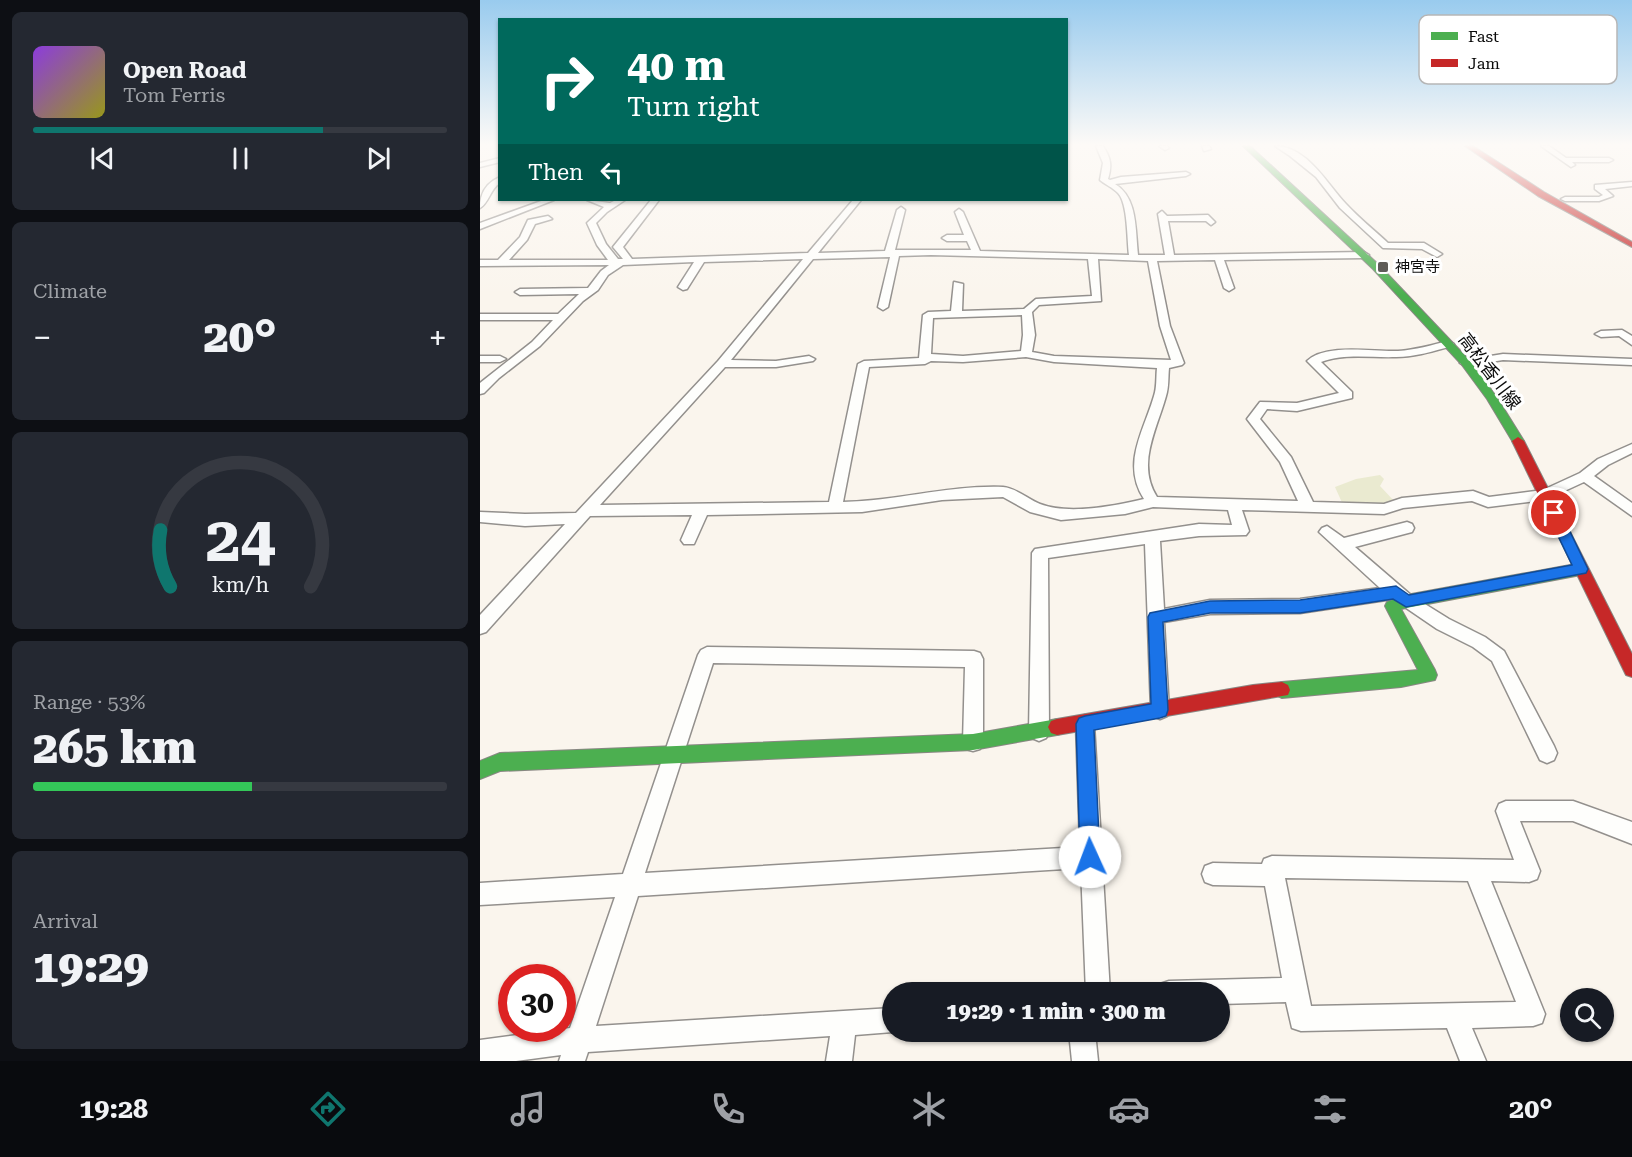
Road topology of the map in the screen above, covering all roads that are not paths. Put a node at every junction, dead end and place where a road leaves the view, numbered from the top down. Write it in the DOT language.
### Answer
graph roads {
  1 [pos="1124,196"];
  2 [pos="1300,196"];
  3 [pos="1334,196"];
  4 [pos="1545,196"];
  5 [pos="1560,196"];
  6 [pos="1608,196"];
  7 [pos="1565,199"];
  8 [pos="547,201"];
  9 [pos="594,201"];
  10 [pos="619,201"];
  11 [pos="654,201"];
  12 [pos="856,201"];
  13 [pos="610,206"];
  14 [pos="901,210"];
  15 [pos="959,212"];
  16 [pos="548,219"];
  17 [pos="1211,222"];
  18 [pos="480,226"];
  19 [pos="1632,236"];
  20 [pos="947,238"];
  21 [pos="970,238"];
  22 [pos="1632,244"];
  23 [pos="976,252"];
  24 [pos="892,254"];
  25 [pos="1437,254"];
  26 [pos="1364,255"];
  27 [pos="810,257"];
  28 [pos="1093,257"];
  29 [pos="1134,258"];
  30 [pos="1152,258"];
  31 [pos="1170,258"];
  32 [pos="1220,258"];
  33 [pos="701,259"];
  34 [pos="622,261"];
  35 [pos="480,263"];
  36 [pos="496,264"];
  37 [pos="480,272"];
  38 [pos="958,284"];
  39 [pos="683,287"];
  40 [pos="1229,288"];
  41 [pos="590,291"];
  42 [pos="520,292"];
  43 [pos="883,307"];
  44 [pos="1027,312"];
  45 [pos="956,315"];
  46 [pos="480,317"];
  47 [pos="556,317"];
  48 [pos="1601,334"];
  49 [pos="1632,342"];
  50 [pos="1448,344"];
  51 [pos="1026,354"];
  52 [pos="926,357"];
  53 [pos="480,359"];
  54 [pos="500,359"];
  55 [pos="809,359"];
  56 [pos="1632,362"];
  57 [pos="722,363"];
  58 [pos="1466,363"];
  59 [pos="1163,364"];
  60 [pos="480,390"];
  61 [pos="1632,448"];
  62 [pos="1585,476"];
  63 [pos="1545,495"];
  64 [pos="1153,502"];
  65 [pos="1234,506"];
  66 [pos="835,508"];
  67 [pos="1308,508"];
  68 [pos="702,509"];
  69 [pos="1632,511"];
  70 [pos="584,514"];
  71 [pos="480,517"];
  72 [pos="1407,528"];
  73 [pos="1327,532"];
  74 [pos="1152,536"];
  75 [pos="689,540"];
  76 [pos="1341,545"];
  77 [pos="1581,569"];
  78 [pos="1401,597"];
  79 [pos="1156,617"];
  80 [pos="480,627"];
  81 [pos="1632,670"];
  82 [pos="1160,710"];
  83 [pos="1085,724"];
  84 [pos="1039,732"];
  85 [pos="973,742"];
  86 [pos="676,753"];
  87 [pos="1547,753"];
  88 [pos="480,770"];
  89 [pos="1632,833"];
  90 [pos="1090,857"];
  91 [pos="1475,870"];
  92 [pos="1213,874"];
  93 [pos="1273,875"];
  94 [pos="630,885"];
  95 [pos="480,894"];
  96 [pos="1097,982"];
  97 [pos="1296,990"];
  98 [pos="1230,992"];
  99 [pos="1455,1016"];
  100 [pos="882,1021"];
  101 [pos="844,1025"];
  102 [pos="1083,1042"];
  103 [pos="576,1051"];
  104 [pos="480,1053"];
  105 [pos="839,1061"];
  106 [pos="1084,1061"];
  107 [pos="1473,1061"];
  1 -- 29 [label="street"];
  2 -- 26 [label="main road, 高松香川線"];
  3 -- 25 [label="street"];
  4 -- 22 [label="main road"];
  5 -- 7 [label="main road"];
  6 -- 7 [label="street"];
  7 -- 19 [label="main road"];
  8 -- 18 [label="street"];
  9 -- 13 [label="street"];
  10 -- 13 [label="street"];
  11 -- 34 [label="street"];
  12 -- 27 [label="street"];
  13 -- 34 [label="street"];
  14 -- 24 [label="street"];
  15 -- 21 [label="street"];
  16 -- 36 [label="street"];
  17 -- 31 [label="street"];
  20 -- 21 [label="street"];
  21 -- 23 [label="street"];
  23 -- 24 [label="street"];
  23 -- 28 [label="street"];
  24 -- 27 [label="street"];
  24 -- 43 [label="street"];
  26 -- 32 [label="street"];
  26 -- 50 [label="main road, 高松香川線"];
  27 -- 33 [label="street"];
  27 -- 57 [label="street"];
  28 -- 29 [label="street"];
  28 -- 44 [label="street"];
  29 -- 30 [label="street"];
  30 -- 31 [label="street"];
  30 -- 59 [label="street"];
  31 -- 32 [label="street"];
  32 -- 40 [label="street"];
  33 -- 34 [label="street"];
  33 -- 39 [label="street"];
  34 -- 36 [label="street"];
  34 -- 41 [label="street"];
  35 -- 36 [label="street"];
  36 -- 37 [label="street"];
  38 -- 45 [label="street"];
  41 -- 42 [label="street"];
  41 -- 60 [label="street"];
  44 -- 45 [label="street"];
  44 -- 51 [label="street"];
  45 -- 52 [label="street"];
  46 -- 47 [label="street"];
  48 -- 49 [label="street"];
  50 -- 58 [label="main road, 高松香川線"];
  50 -- 67 [label="street"];
  51 -- 52 [label="street"];
  51 -- 59 [label="street"];
  52 -- 66 [label="street"];
  53 -- 54 [label="street"];
  55 -- 57 [label="street"];
  56 -- 58 [label="street"];
  57 -- 70 [label="street"];
  58 -- 63 [label="main road, 高松香川線"];
  59 -- 64 [label="street"];
  61 -- 62 [label="street"];
  62 -- 63 [label="street"];
  62 -- 69 [label="street"];
  63 -- 67 [label="street"];
  63 -- 77 [label="main road, 高松香川線"];
  64 -- 65 [label="street"];
  64 -- 66 [label="street"];
  65 -- 67 [label="street"];
  65 -- 74 [label="street"];
  66 -- 68 [label="street"];
  68 -- 70 [label="street"];
  68 -- 75 [label="street"];
  70 -- 71 [label="street"];
  70 -- 80 [label="street"];
  72 -- 76 [label="street"];
  73 -- 76 [label="street"];
  74 -- 79 [label="street"];
  74 -- 84 [label="street"];
  76 -- 78 [label="street"];
  77 -- 78 [label="main road"];
  77 -- 81 [label="main road, 高松香川線"];
  78 -- 79 [label="street"];
  78 -- 82 [label="main road"];
  78 -- 87 [label="street"];
  79 -- 82 [label="street"];
  82 -- 83 [label="main road"];
  83 -- 84 [label="main road"];
  83 -- 90 [label="street"];
  84 -- 85 [label="main road"];
  85 -- 86 [label="main road"];
  85 -- 86 [label="street"];
  86 -- 88 [label="main road"];
  86 -- 94 [label="street"];
  89 -- 91 [label="street"];
  90 -- 94 [label="street"];
  90 -- 96 [label="street"];
  91 -- 93 [label="street"];
  91 -- 99 [label="street"];
  92 -- 93 [label="street"];
  93 -- 97 [label="street"];
  94 -- 95 [label="street"];
  94 -- 103 [label="street"];
  97 -- 98 [label="street"];
  97 -- 99 [label="street"];
  99 -- 107 [label="street"];
  100 -- 101 [label="street"];
  101 -- 103 [label="street"];
  101 -- 105 [label="street"];
  102 -- 106 [label="street"];
  103 -- 104 [label="street"];
}
